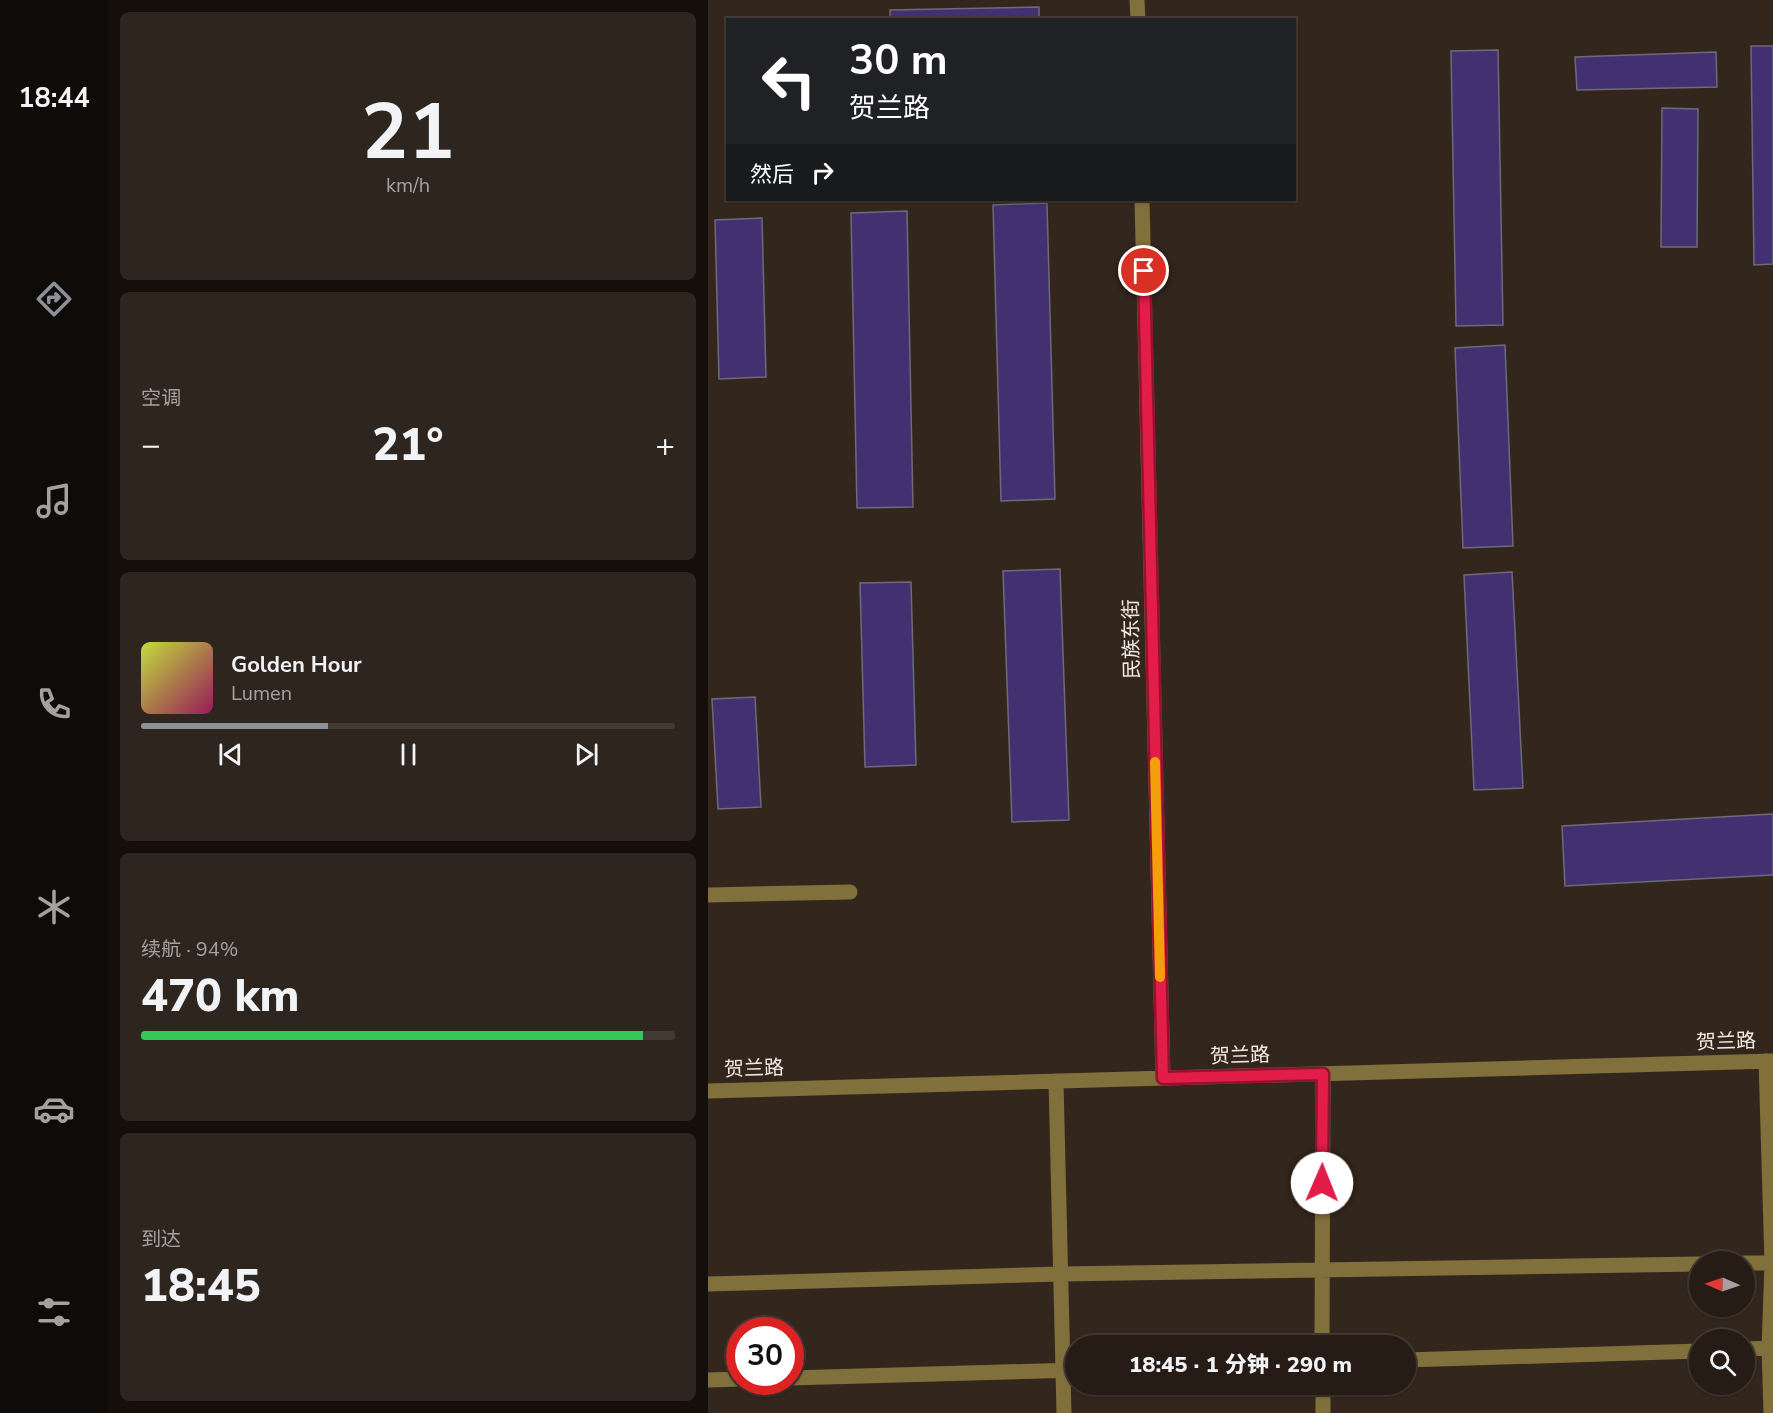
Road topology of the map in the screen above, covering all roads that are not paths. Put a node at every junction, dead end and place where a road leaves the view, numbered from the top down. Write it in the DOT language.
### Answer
graph roads {
  1 [pos="1137,0"];
  2 [pos="1138,18"];
  3 [pos="1142,201"];
  4 [pos="850,892"];
  5 [pos="708,895"];
  6 [pos="1769,1061"];
  7 [pos="1323,1074"];
  8 [pos="1163,1078"];
  9 [pos="1056,1081"];
  10 [pos="708,1091"];
  11 [pos="1755,1263"];
  12 [pos="1773,1263"];
  13 [pos="1689,1264"];
  14 [pos="1321,1270"];
  15 [pos="1061,1274"];
  16 [pos="708,1284"];
  17 [pos="1066,1335"];
  18 [pos="1322,1335"];
  19 [pos="1771,1348"];
  20 [pos="1755,1349"];
  21 [pos="1689,1351"];
  22 [pos="1416,1360"];
  23 [pos="1065,1370"];
  24 [pos="804,1378"];
  25 [pos="726,1379"];
  26 [pos="708,1380"];
  27 [pos="1066,1395"];
  28 [pos="1323,1395"];
  29 [pos="1064,1413"];
  30 [pos="1323,1413"];
  31 [pos="1771,1413"];
  1 -- 2 [label="street"];
  3 -- 8 [label="street, 民族东街"];
  4 -- 5 [label="street"];
  6 -- 7 [label="street, 贺兰路"];
  6 -- 12 [label="street"];
  7 -- 8 [label="street, 贺兰路"];
  7 -- 14 [label="street"];
  8 -- 9 [label="street, 贺兰路"];
  9 -- 10 [label="street, 贺兰路"];
  9 -- 15 [label="street"];
  11 -- 12 [label="street"];
  12 -- 19 [label="street"];
  13 -- 14 [label="street"];
  14 -- 15 [label="street"];
  14 -- 18 [label="street"];
  15 -- 16 [label="street"];
  15 -- 17 [label="street"];
  19 -- 20 [label="street"];
  19 -- 31 [label="street"];
  21 -- 22 [label="street"];
  23 -- 24 [label="street"];
  25 -- 26 [label="street"];
  27 -- 29 [label="street"];
  28 -- 30 [label="street"];
}
